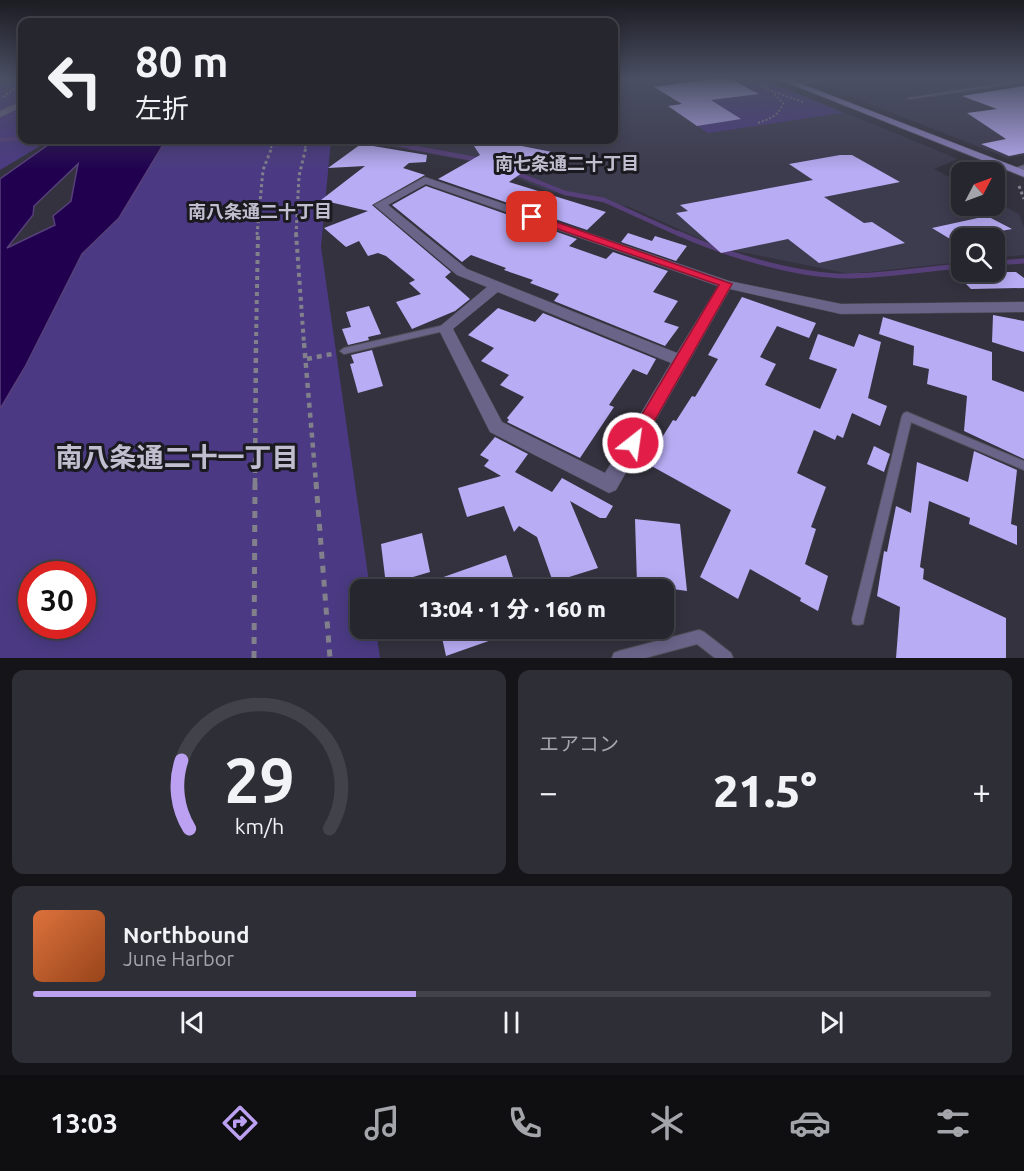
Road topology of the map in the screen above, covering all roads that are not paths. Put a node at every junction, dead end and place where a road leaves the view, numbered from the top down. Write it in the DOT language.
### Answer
graph roads {
  1 [pos="861,110"];
  2 [pos="1022,172"];
  3 [pos="726,284"];
  4 [pos="497,286"];
  5 [pos="1024,307"];
  6 [pos="445,328"];
  7 [pos="344,351"];
  8 [pos="681,361"];
  9 [pos="1024,465"];
  10 [pos="858,619"];
  11 [pos="619,658"];
  12 [pos="726,658"];
  1 -- 2 [label="street"];
  3 -- 4 [label="street"];
  3 -- 5 [label="street"];
  3 -- 8 [label="street"];
  4 -- 6 [label="street"];
  4 -- 8 [label="street"];
  6 -- 7 [label="lane"];
  6 -- 8 [label="street"];
  9 -- 10 [label="lane"];
  11 -- 12 [label="lane"];
}
